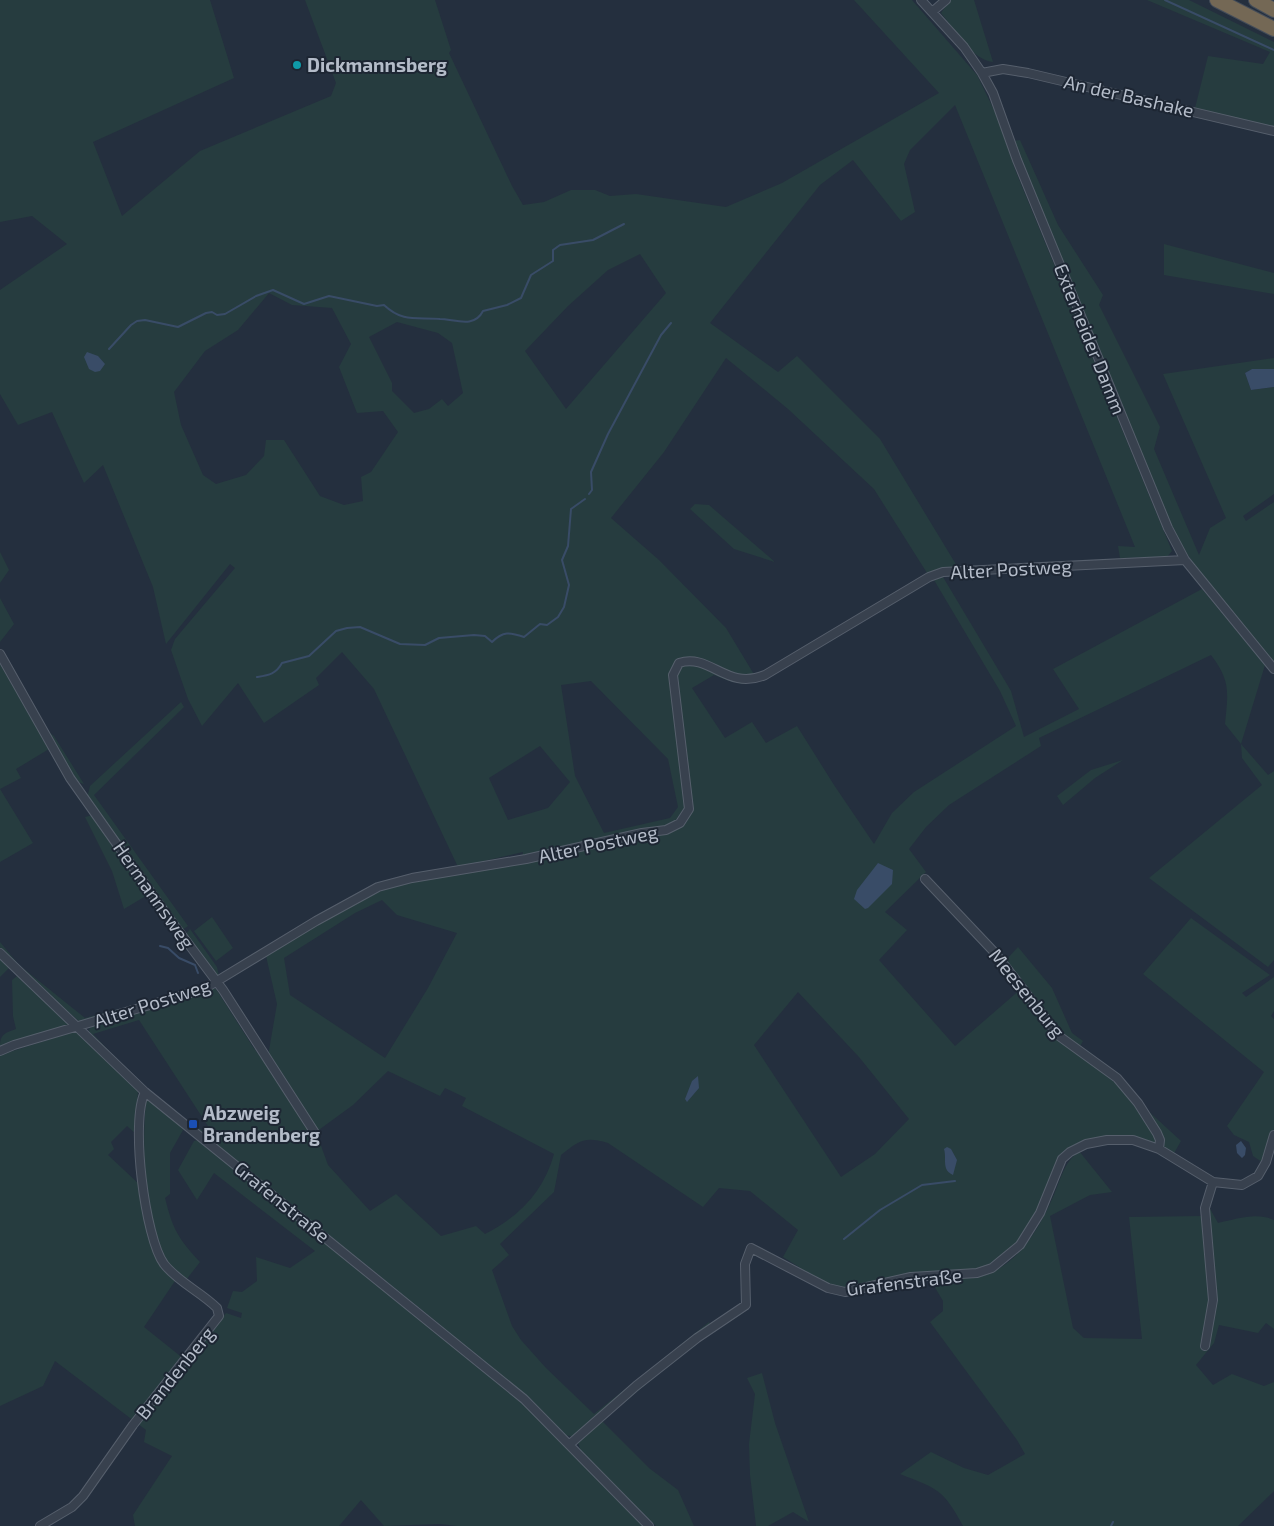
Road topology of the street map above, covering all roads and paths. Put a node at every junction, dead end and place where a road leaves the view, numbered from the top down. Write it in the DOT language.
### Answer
graph roads {
  1 [pos="922,0"];
  2 [pos="946,0"];
  3 [pos="1217,0"];
  4 [pos="1256,0"];
  5 [pos="1274,10"];
  6 [pos="932,12"];
  7 [pos="1274,29"];
  8 [pos="982,72"];
  9 [pos="1274,130"];
  10 [pos="1185,560"];
  11 [pos="0,654"];
  12 [pos="1274,669"];
  13 [pos="925,879"];
  14 [pos="0,953"];
  15 [pos="216,982"];
  16 [pos="78,1028"];
  17 [pos="0,1051"];
  18 [pos="145,1092"];
  19 [pos="315,1133"];
  20 [pos="1274,1135"];
  21 [pos="1159,1149"];
  22 [pos="1213,1182"];
  23 [pos="1205,1346"];
  24 [pos="570,1444"];
  25 [pos="40,1526"];
  26 [pos="649,1526"];
  1 -- 6 [label="street, Exterheider Damm"];
  2 -- 6 [label="street"];
  3 -- 7 [label="highway"];
  4 -- 5 [label="highway"];
  6 -- 8 [label="street, Exterheider Damm"];
  8 -- 9 [label="street, An der Bashake"];
  8 -- 10 [label="street, Exterheider Damm"];
  10 -- 12 [label="street, Exterheider Damm"];
  10 -- 15 [label="street, Alter Postweg"];
  11 -- 15 [label="street, Hermannsweg"];
  13 -- 21 [label="street, Meesenburg"];
  14 -- 16 [label="street, Grafenstraße"];
  15 -- 16 [label="street, Alter Postweg"];
  15 -- 19 [label="street, Hermannsweg"];
  16 -- 17 [label="street, Alter Postweg"];
  16 -- 18 [label="street, Grafenstraße"];
  18 -- 24 [label="street, Grafenstraße"];
  18 -- 25 [label="street, Brandenberg"];
  20 -- 22 [label="street"];
  21 -- 22 [label="street"];
  21 -- 24 [label="street, Grafenstraße"];
  22 -- 23 [label="street"];
  24 -- 26 [label="street, Grafenstraße"];
}
